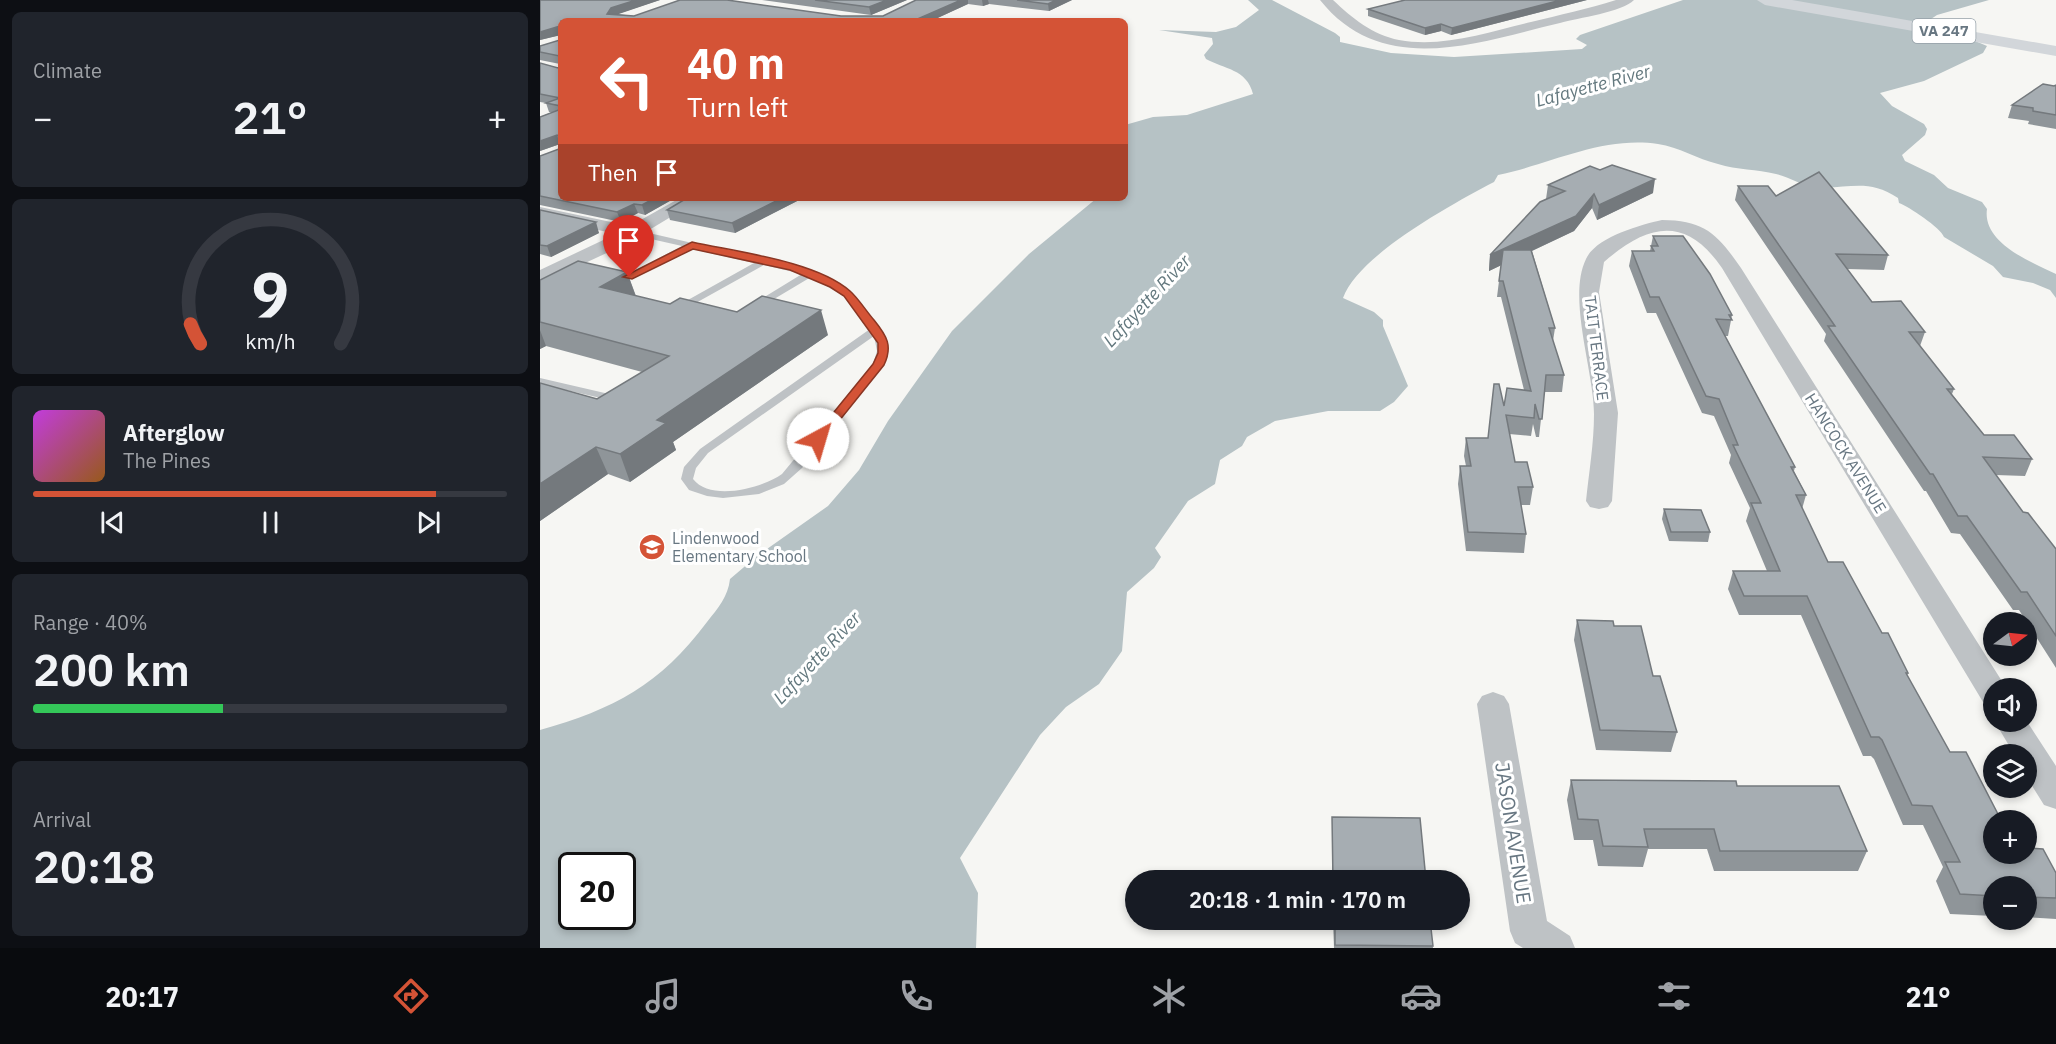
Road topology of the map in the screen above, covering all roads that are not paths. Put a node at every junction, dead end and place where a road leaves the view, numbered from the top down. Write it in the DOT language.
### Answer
graph roads {
  1 [pos="1327,0"];
  2 [pos="1628,0"];
  3 [pos="1765,0"];
  4 [pos="2048,50"];
  5 [pos="687,201"];
  6 [pos="540,212"];
  7 [pos="1684,227"];
  8 [pos="632,232"];
  9 [pos="692,245"];
  10 [pos="765,261"];
  11 [pos="810,273"];
  12 [pos="629,277"];
  13 [pos="540,278"];
  14 [pos="701,313"];
  15 [pos="742,315"];
  16 [pos="876,330"];
  17 [pos="540,381"];
  18 [pos="622,400"];
  19 [pos="1599,501"];
  20 [pos="1984,678"];
  21 [pos="1493,704"];
  22 [pos="2017,732"];
  23 [pos="2056,795"];
  24 [pos="1556,948"];
  1 -- 2 [label="street"];
  3 -- 4 [label="main road, VA 247"];
  5 -- 8 [label="street"];
  6 -- 8 [label="street"];
  7 -- 19 [label="street, TAIT TERRACE"];
  7 -- 20 [label="street, HANCOCK AVENUE"];
  8 -- 9 [label="lane"];
  8 -- 13 [label="street"];
  9 -- 10 [label="lane"];
  9 -- 12 [label="lane"];
  10 -- 11 [label="lane"];
  10 -- 14 [label="lane"];
  11 -- 15 [label="lane"];
  11 -- 16 [label="lane"];
  16 -- 16 [label="lane"];
  17 -- 18 [label="lane"];
  21 -- 24 [label="street, JASON AVENUE"];
  22 -- 23 [label="street"];
}
